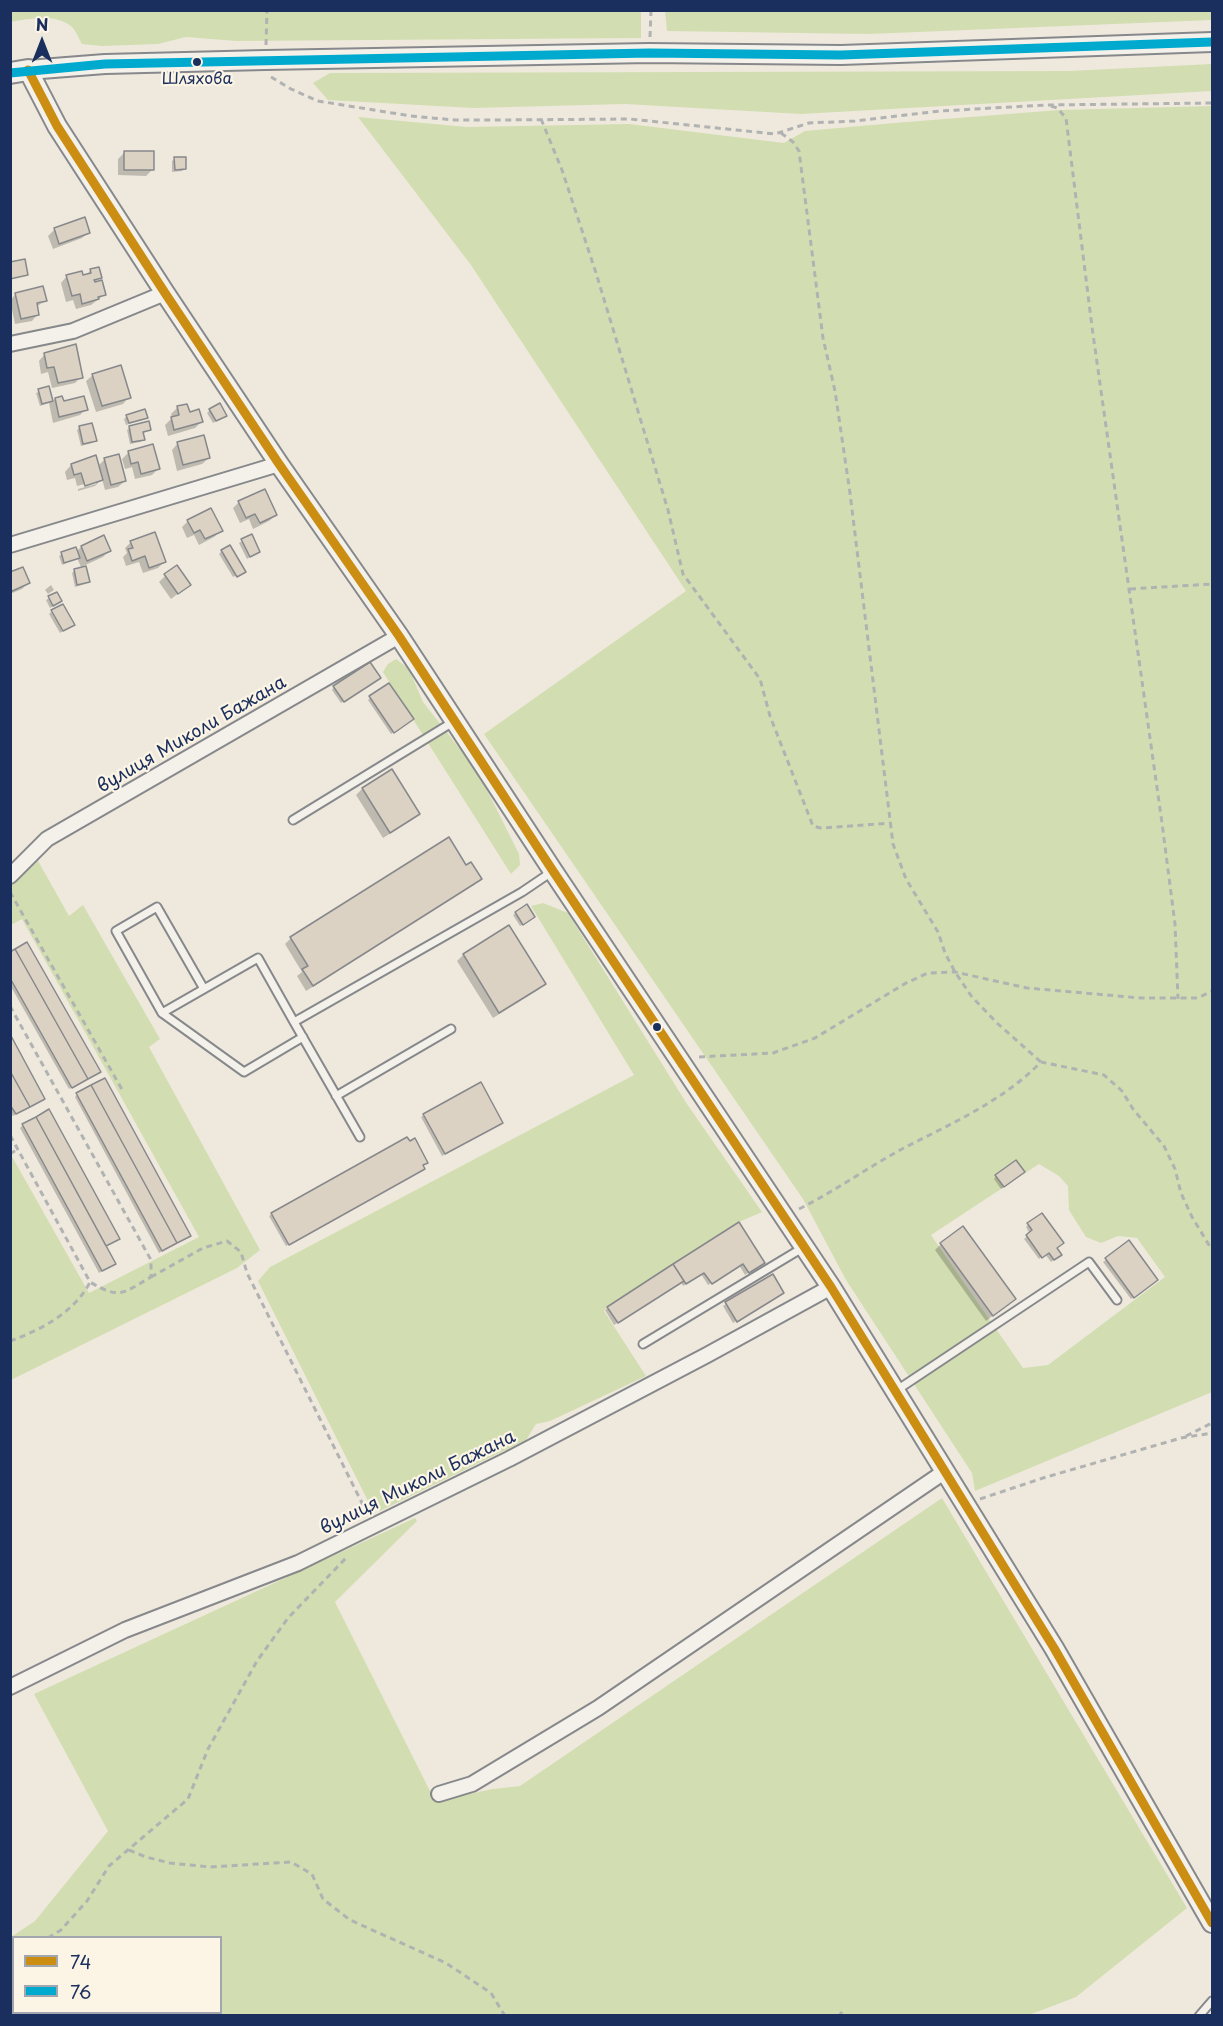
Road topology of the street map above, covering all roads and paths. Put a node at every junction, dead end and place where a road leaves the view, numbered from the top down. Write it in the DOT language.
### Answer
graph roads {
  1 [pos="267,10"];
  2 [pos="651,10"];
  3 [pos="1212,42"];
  4 [pos="650,53"];
  5 [pos="266,60"];
  6 [pos="19,72"];
  7 [pos="1212,103"];
  8 [pos="1046,105"];
  9 [pos="541,119"];
  10 [pos="781,133"];
  11 [pos="165,293"];
  12 [pos="10,344"];
  13 [pos="279,464"];
  14 [pos="10,545"];
  15 [pos="1212,584"];
  16 [pos="1130,589"];
  17 [pos="399,636"];
  18 [pos="455,721"];
  19 [pos="293,820"];
  20 [pos="891,823"];
  21 [pos="553,871"];
  22 [pos="10,876"];
  23 [pos="10,892"];
  24 [pos="955,972"];
  25 [pos="204,989"];
  26 [pos="1212,991"];
  27 [pos="1178,999"];
  28 [pos="10,1006"];
  29 [pos="162,1013"];
  30 [pos="294,1022"];
  31 [pos="451,1029"];
  32 [pos="303,1037"];
  33 [pos="676,1055"];
  34 [pos="1041,1062"];
  35 [pos="124,1093"];
  36 [pos="336,1096"];
  37 [pos="10,1136"];
  38 [pos="360,1137"];
  39 [pos="18,1149"];
  40 [pos="10,1154"];
  41 [pos="784,1217"];
  42 [pos="804,1247"];
  43 [pos="1212,1250"];
  44 [pos="151,1277"];
  45 [pos="90,1282"];
  46 [pos="831,1287"];
  47 [pos="1117,1300"];
  48 [pos="10,1341"];
  49 [pos="643,1344"];
  50 [pos="895,1392"];
  51 [pos="1212,1423"];
  52 [pos="1212,1433"];
  53 [pos="1181,1438"];
  54 [pos="944,1472"];
  55 [pos="965,1505"];
  56 [pos="381,1521"];
  57 [pos="349,1555"];
  58 [pos="10,1687"];
  59 [pos="439,1794"];
  60 [pos="128,1850"];
  61 [pos="1212,1923"];
  62 [pos="51,1936"];
  63 [pos="1212,2001"];
  64 [pos="505,2016"];
  65 [pos="1199,2016"];
  1 -- 5 [label="path"];
  2 -- 4 [label="path"];
  3 -- 4 [label="street"];
  4 -- 5 [label="street"];
  5 -- 6 [label="street"];
  5 -- 9 [label="path"];
  6 -- 11 [label="street"];
  7 -- 8 [label="path"];
  8 -- 10 [label="path"];
  8 -- 16 [label="path"];
  9 -- 10 [label="path"];
  9 -- 20 [label="path"];
  10 -- 20 [label="path"];
  11 -- 12 [label="street"];
  11 -- 13 [label="street"];
  13 -- 14 [label="street"];
  13 -- 17 [label="street"];
  15 -- 16 [label="path"];
  16 -- 27 [label="path"];
  17 -- 18 [label="street"];
  17 -- 22 [label="street, вулиця Миколи Бажана"];
  18 -- 19 [label="lane"];
  18 -- 21 [label="street"];
  20 -- 24 [label="path"];
  21 -- 30 [label="lane"];
  21 -- 33 [label="street"];
  23 -- 35 [label="path"];
  24 -- 27 [label="path"];
  24 -- 33 [label="path"];
  24 -- 34 [label="path"];
  25 -- 29 [label="lane"];
  25 -- 29 [label="lane"];
  25 -- 30 [label="lane"];
  26 -- 27 [label="path"];
  28 -- 44 [label="path"];
  29 -- 32 [label="lane"];
  30 -- 32 [label="lane"];
  31 -- 36 [label="lane"];
  32 -- 36 [label="lane"];
  33 -- 41 [label="street"];
  34 -- 41 [label="path"];
  34 -- 43 [label="path"];
  36 -- 38 [label="lane"];
  37 -- 39 [label="path"];
  39 -- 40 [label="path"];
  39 -- 45 [label="path"];
  41 -- 42 [label="street"];
  42 -- 46 [label="street"];
  42 -- 49 [label="lane"];
  44 -- 45 [label="path"];
  44 -- 56 [label="path"];
  45 -- 48 [label="path"];
  46 -- 50 [label="street"];
  46 -- 56 [label="street, вулиця Миколи Бажана"];
  47 -- 50 [label="lane"];
  50 -- 54 [label="street"];
  51 -- 53 [label="path"];
  52 -- 53 [label="path"];
  53 -- 55 [label="path"];
  54 -- 55 [label="street"];
  54 -- 59 [label="street"];
  55 -- 61 [label="street"];
  56 -- 58 [label="street, вулиця Миколи Бажана"];
  57 -- 60 [label="path"];
  60 -- 62 [label="path"];
  60 -- 64 [label="path"];
  63 -- 65 [label="lane"];
}
